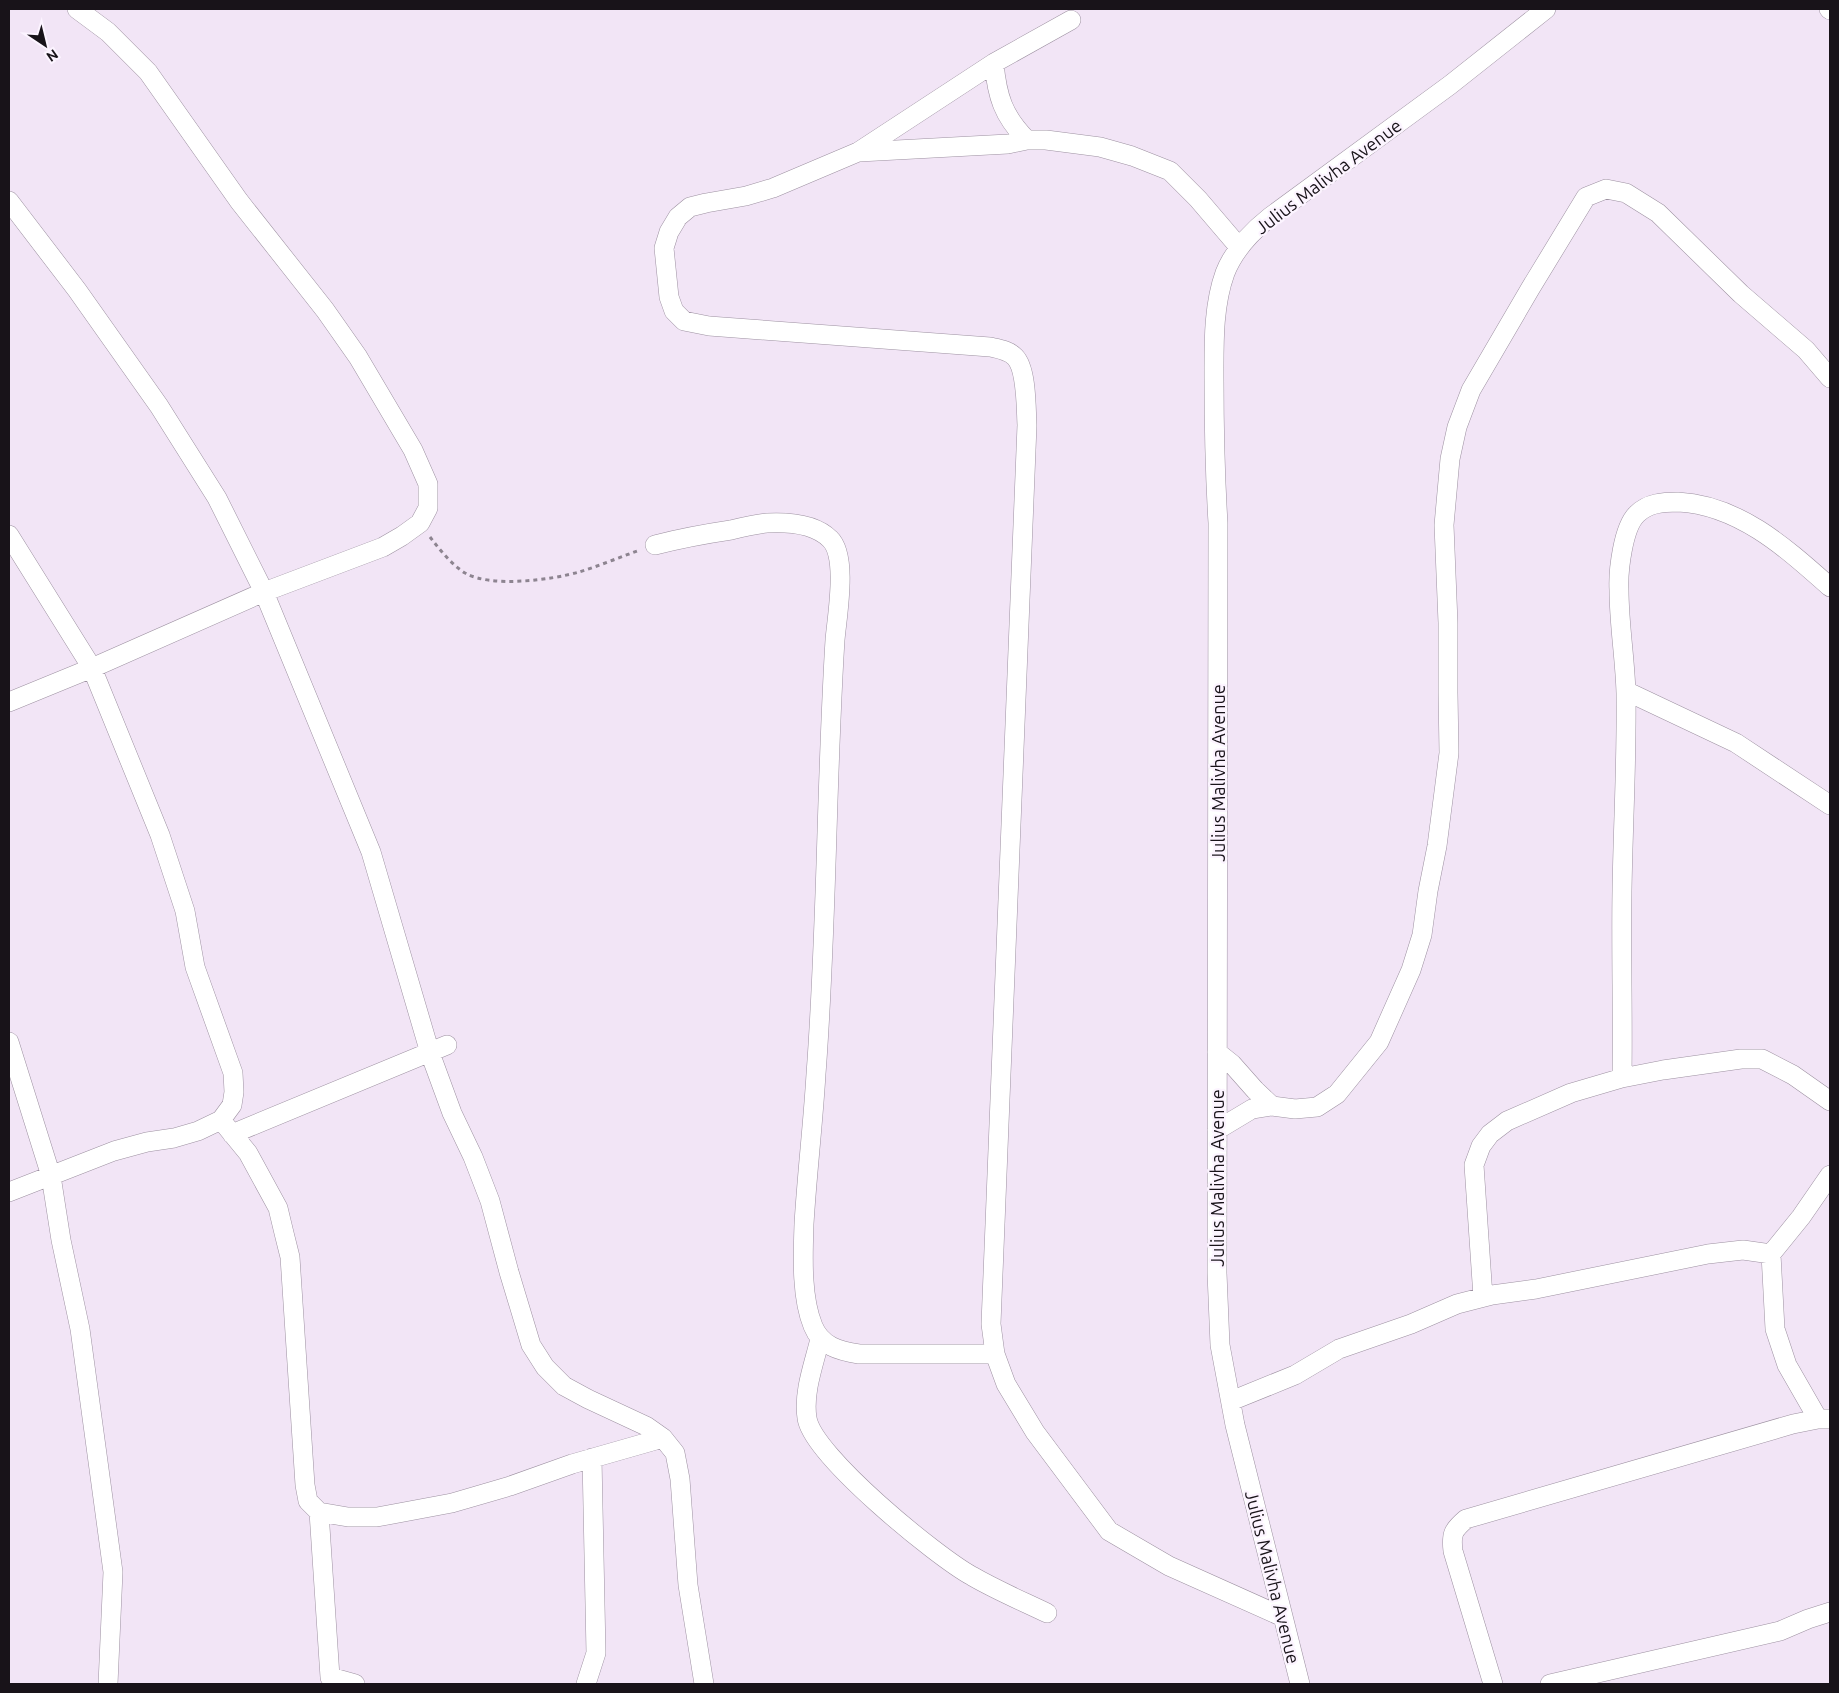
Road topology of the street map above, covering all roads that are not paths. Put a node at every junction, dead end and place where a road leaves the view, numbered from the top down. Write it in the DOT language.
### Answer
graph roads {
  1 [pos="77,9"];
  2 [pos="1546,9"];
  3 [pos="1071,20"];
  4 [pos="994,63"];
  5 [pos="1027,140"];
  6 [pos="858,152"];
  7 [pos="9,201"];
  8 [pos="1240,247"];
  9 [pos="1830,378"];
  10 [pos="9,535"];
  11 [pos="655,546"];
  12 [pos="1830,587"];
  13 [pos="264,592"];
  14 [pos="92,668"];
  15 [pos="1626,691"];
  16 [pos="9,702"];
  17 [pos="1830,805"];
  18 [pos="9,1042"];
  19 [pos="438,1049"];
  20 [pos="1217,1052"];
  21 [pos="1622,1078"];
  22 [pos="1830,1101"];
  23 [pos="1272,1106"];
  24 [pos="226,1127"];
  25 [pos="1217,1130"];
  26 [pos="1830,1175"];
  27 [pos="51,1176"];
  28 [pos="9,1192"];
  29 [pos="1771,1254"];
  30 [pos="1483,1297"];
  31 [pos="820,1339"];
  32 [pos="995,1354"];
  33 [pos="1231,1401"];
  34 [pos="1824,1419"];
  35 [pos="664,1438"];
  36 [pos="592,1458"];
  37 [pos="319,1512"];
  38 [pos="1830,1612"];
  39 [pos="1047,1613"];
  40 [pos="1283,1617"];
  41 [pos="108,1684"];
  42 [pos="355,1684"];
  43 [pos="586,1684"];
  44 [pos="704,1684"];
  45 [pos="1300,1684"];
  46 [pos="1493,1684"];
  47 [pos="1550,1684"];
  1 -- 13 [label="street"];
  2 -- 8 [label="street, Julius Malivha Avenue"];
  3 -- 4 [label="street"];
  4 -- 5 [label="street"];
  4 -- 6 [label="street"];
  5 -- 6 [label="street"];
  5 -- 8 [label="street"];
  6 -- 32 [label="street"];
  7 -- 13 [label="street"];
  8 -- 20 [label="street, Julius Malivha Avenue"];
  9 -- 23 [label="street"];
  10 -- 14 [label="street"];
  11 -- 31 [label="street"];
  12 -- 15 [label="street"];
  13 -- 14 [label="street"];
  13 -- 19 [label="street"];
  14 -- 16 [label="street"];
  14 -- 24 [label="street"];
  15 -- 17 [label="street"];
  15 -- 21 [label="street"];
  18 -- 27 [label="street"];
  19 -- 24 [label="street"];
  19 -- 35 [label="street"];
  20 -- 23 [label="street"];
  20 -- 25 [label="street, Julius Malivha Avenue"];
  21 -- 22 [label="street"];
  21 -- 30 [label="street"];
  23 -- 25 [label="street"];
  24 -- 27 [label="street"];
  24 -- 37 [label="street"];
  25 -- 33 [label="street, Julius Malivha Avenue"];
  26 -- 29 [label="street"];
  27 -- 28 [label="street"];
  27 -- 41 [label="street"];
  29 -- 30 [label="street"];
  29 -- 34 [label="street"];
  30 -- 33 [label="street"];
  31 -- 32 [label="street"];
  31 -- 39 [label="street"];
  32 -- 40 [label="street"];
  33 -- 40 [label="street, Julius Malivha Avenue"];
  34 -- 46 [label="street"];
  35 -- 36 [label="street"];
  35 -- 44 [label="street"];
  36 -- 37 [label="street"];
  36 -- 43 [label="street"];
  37 -- 42 [label="street"];
  38 -- 47 [label="street"];
  40 -- 45 [label="street, Julius Malivha Avenue"];
}
